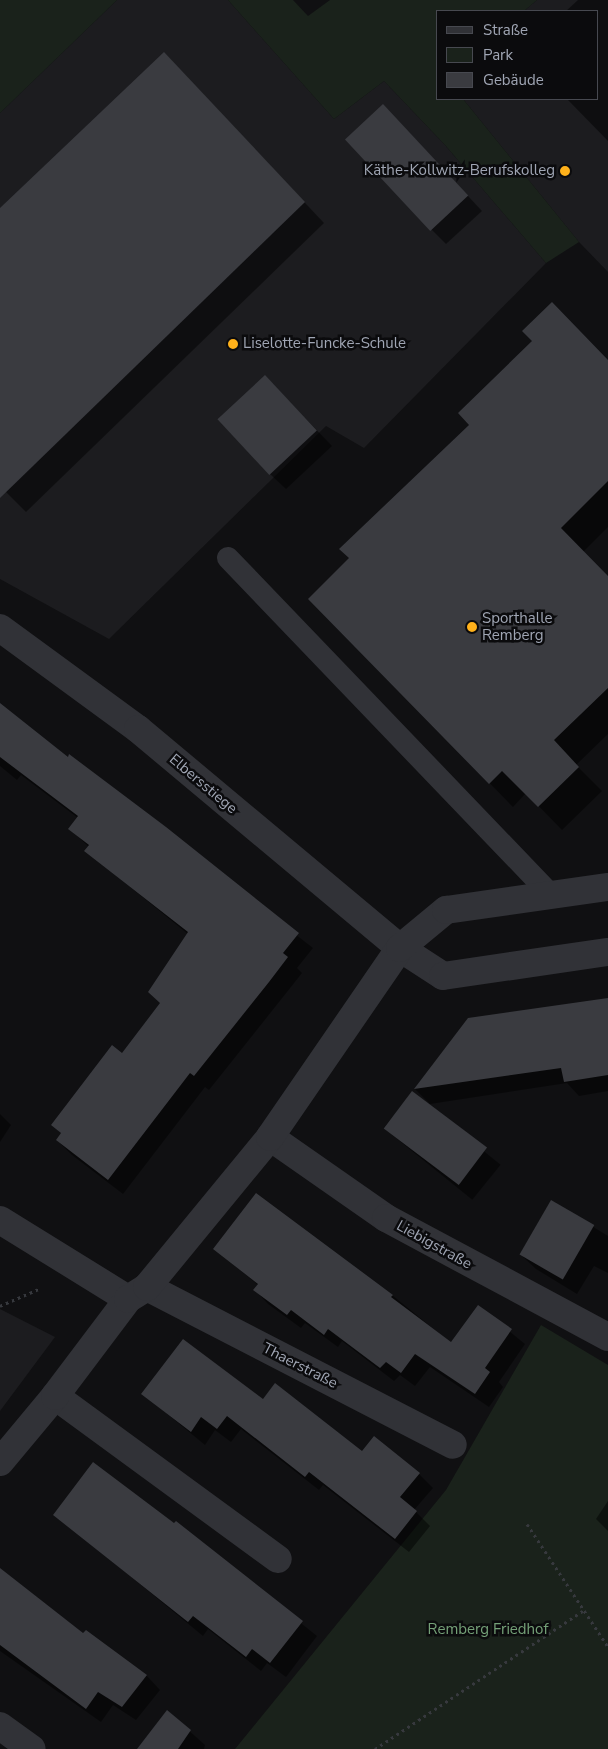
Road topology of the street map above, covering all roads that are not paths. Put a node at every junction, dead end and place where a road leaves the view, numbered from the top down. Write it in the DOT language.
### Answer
graph roads {
  1 [pos="228,558"];
  2 [pos="0,628"];
  3 [pos="608,887"];
  4 [pos="551,895"];
  5 [pos="400,948"];
  6 [pos="608,952"];
  7 [pos="270,1137"];
  8 [pos="0,1220"];
  9 [pos="138,1293"];
  10 [pos="608,1336"];
  11 [pos="55,1396"];
  12 [pos="452,1445"];
  13 [pos="0,1462"];
  14 [pos="278,1559"];
  15 [pos="0,1726"];
  16 [pos="32,1749"];
  1 -- 4 [label="lane"];
  2 -- 5 [label="street, Elbersstiege"];
  3 -- 4 [label="street"];
  4 -- 5 [label="street"];
  5 -- 6 [label="street"];
  5 -- 7 [label="street"];
  7 -- 9 [label="street"];
  7 -- 10 [label="street, Liebigstraße"];
  8 -- 9 [label="street, Thaerstraße"];
  9 -- 11 [label="street"];
  9 -- 12 [label="street, Thaerstraße"];
  11 -- 13 [label="street"];
  11 -- 14 [label="street"];
  15 -- 16 [label="street"];
}
